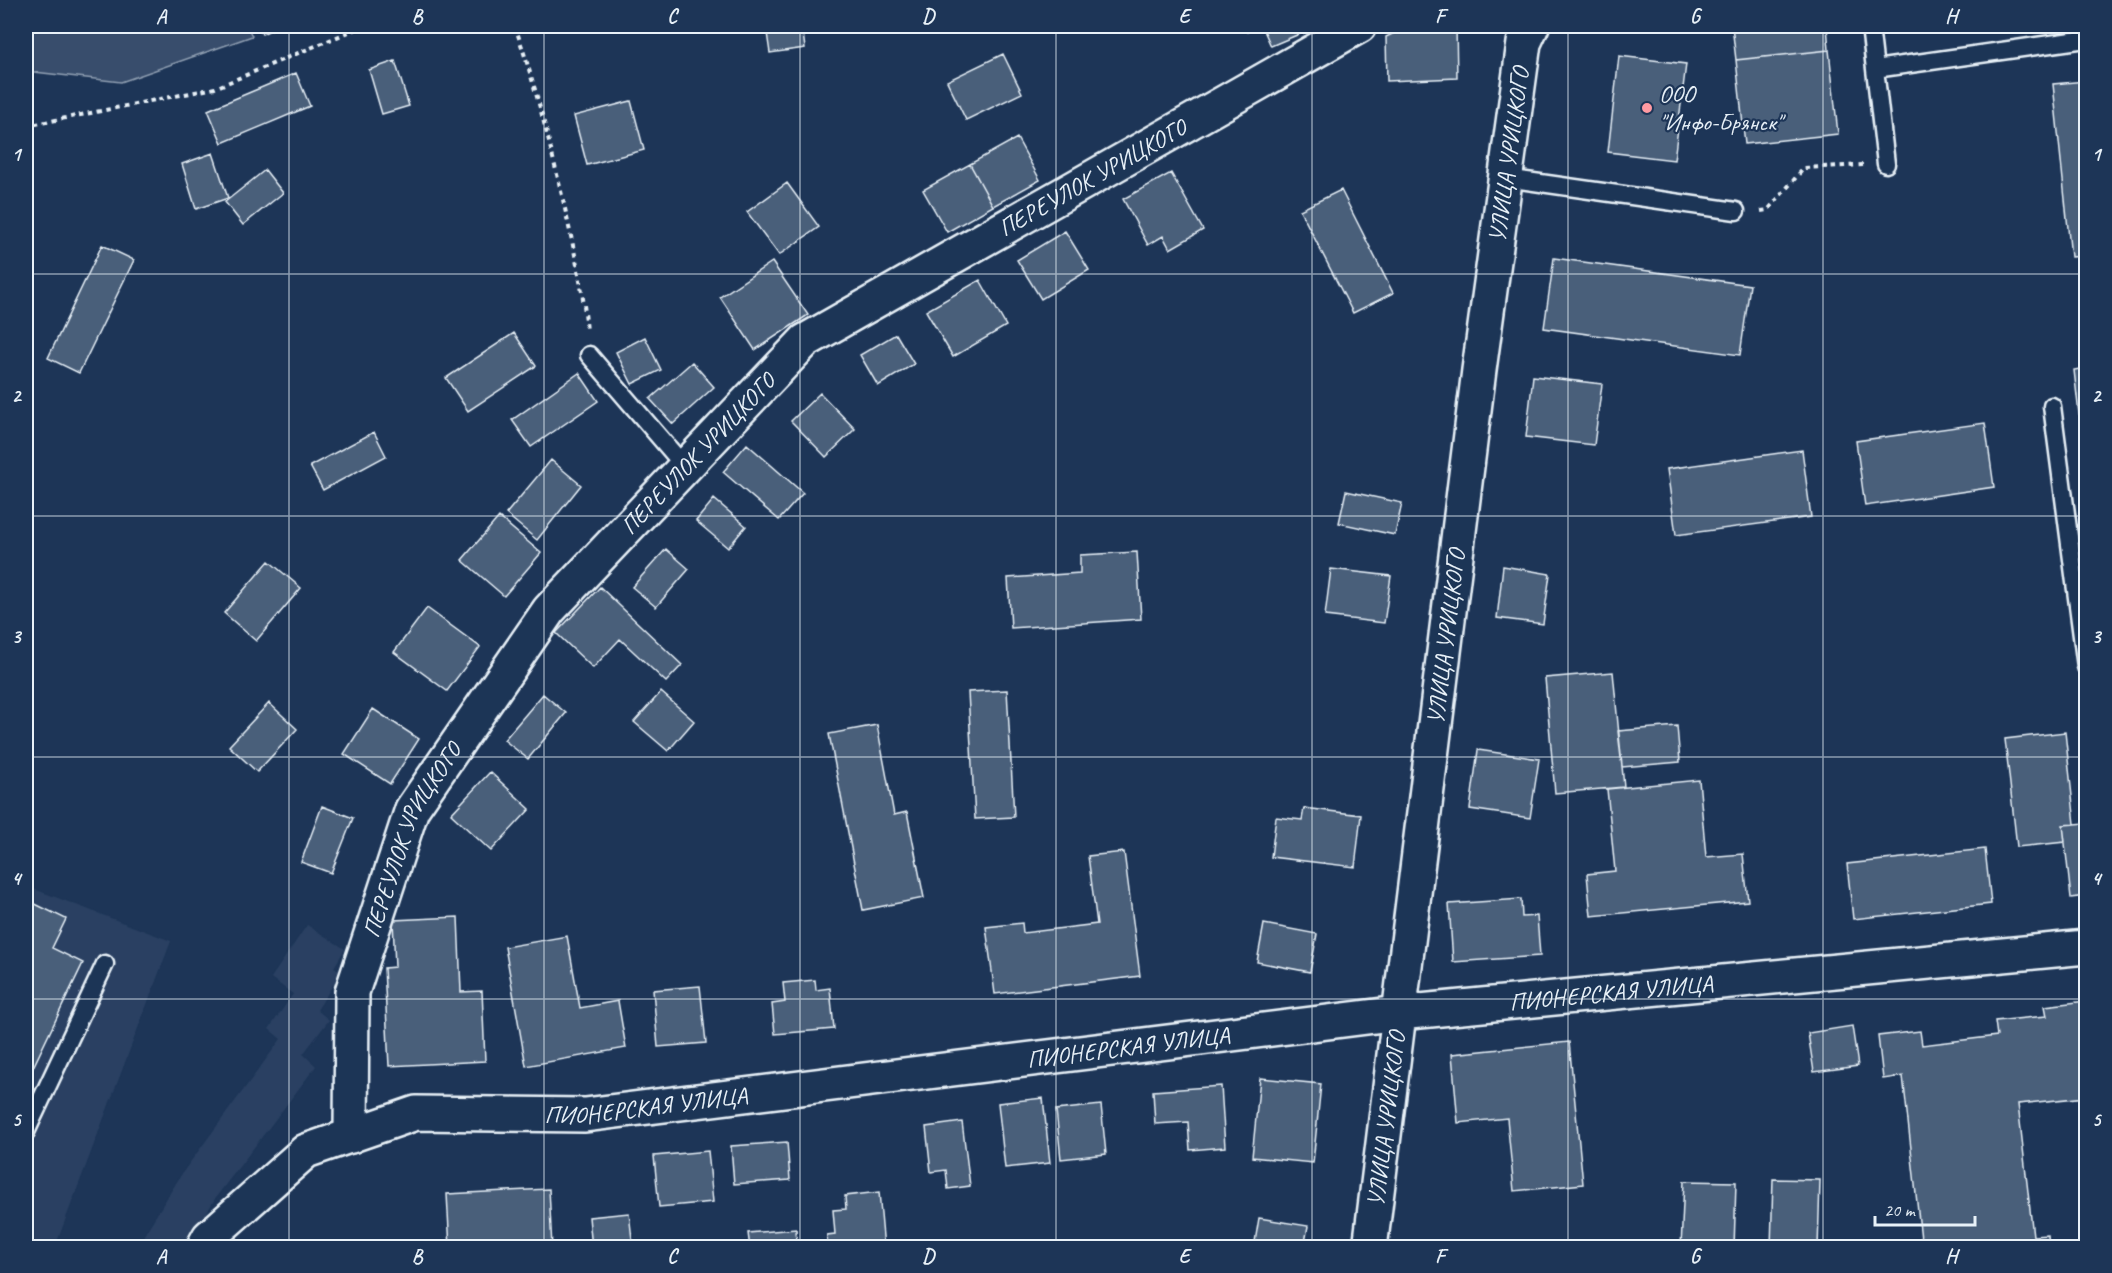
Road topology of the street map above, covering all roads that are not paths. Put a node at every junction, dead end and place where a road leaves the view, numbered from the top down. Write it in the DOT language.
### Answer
graph roads {
  1 [pos="1359,26"];
  2 [pos="1532,26"];
  3 [pos="1870,26"];
  4 [pos="2086,39"];
  5 [pos="1875,69"];
  6 [pos="1886,164"];
  7 [pos="1506,178"];
  8 [pos="1736,212"];
  9 [pos="589,355"];
  10 [pos="2052,406"];
  11 [pos="685,467"];
  12 [pos="2086,666"];
  13 [pos="2086,947"];
  14 [pos="105,964"];
  15 [pos="1399,1012"];
  16 [pos="26,1132"];
  17 [pos="351,1136"];
  18 [pos="206,1242"];
  19 [pos="1370,1248"];
  1 -- 11 [label="street, ПЕРЕУЛОК УРИЦКОГО"];
  2 -- 7 [label="street, УЛИЦА УРИЦКОГО"];
  3 -- 5 [label="lane"];
  4 -- 5 [label="lane"];
  5 -- 6 [label="lane"];
  7 -- 8 [label="lane"];
  7 -- 15 [label="street, УЛИЦА УРИЦКОГО"];
  9 -- 11 [label="lane"];
  10 -- 12 [label="lane"];
  11 -- 17 [label="street, ПЕРЕУЛОК УРИЦКОГО"];
  13 -- 15 [label="street, ПИОНЕРСКАЯ УЛИЦА"];
  14 -- 16 [label="lane"];
  15 -- 17 [label="street, ПИОНЕРСКАЯ УЛИЦА"];
  15 -- 19 [label="street, УЛИЦА УРИЦКОГО"];
  17 -- 18 [label="street, ПИОНЕРСКАЯ УЛИЦА"];
}
